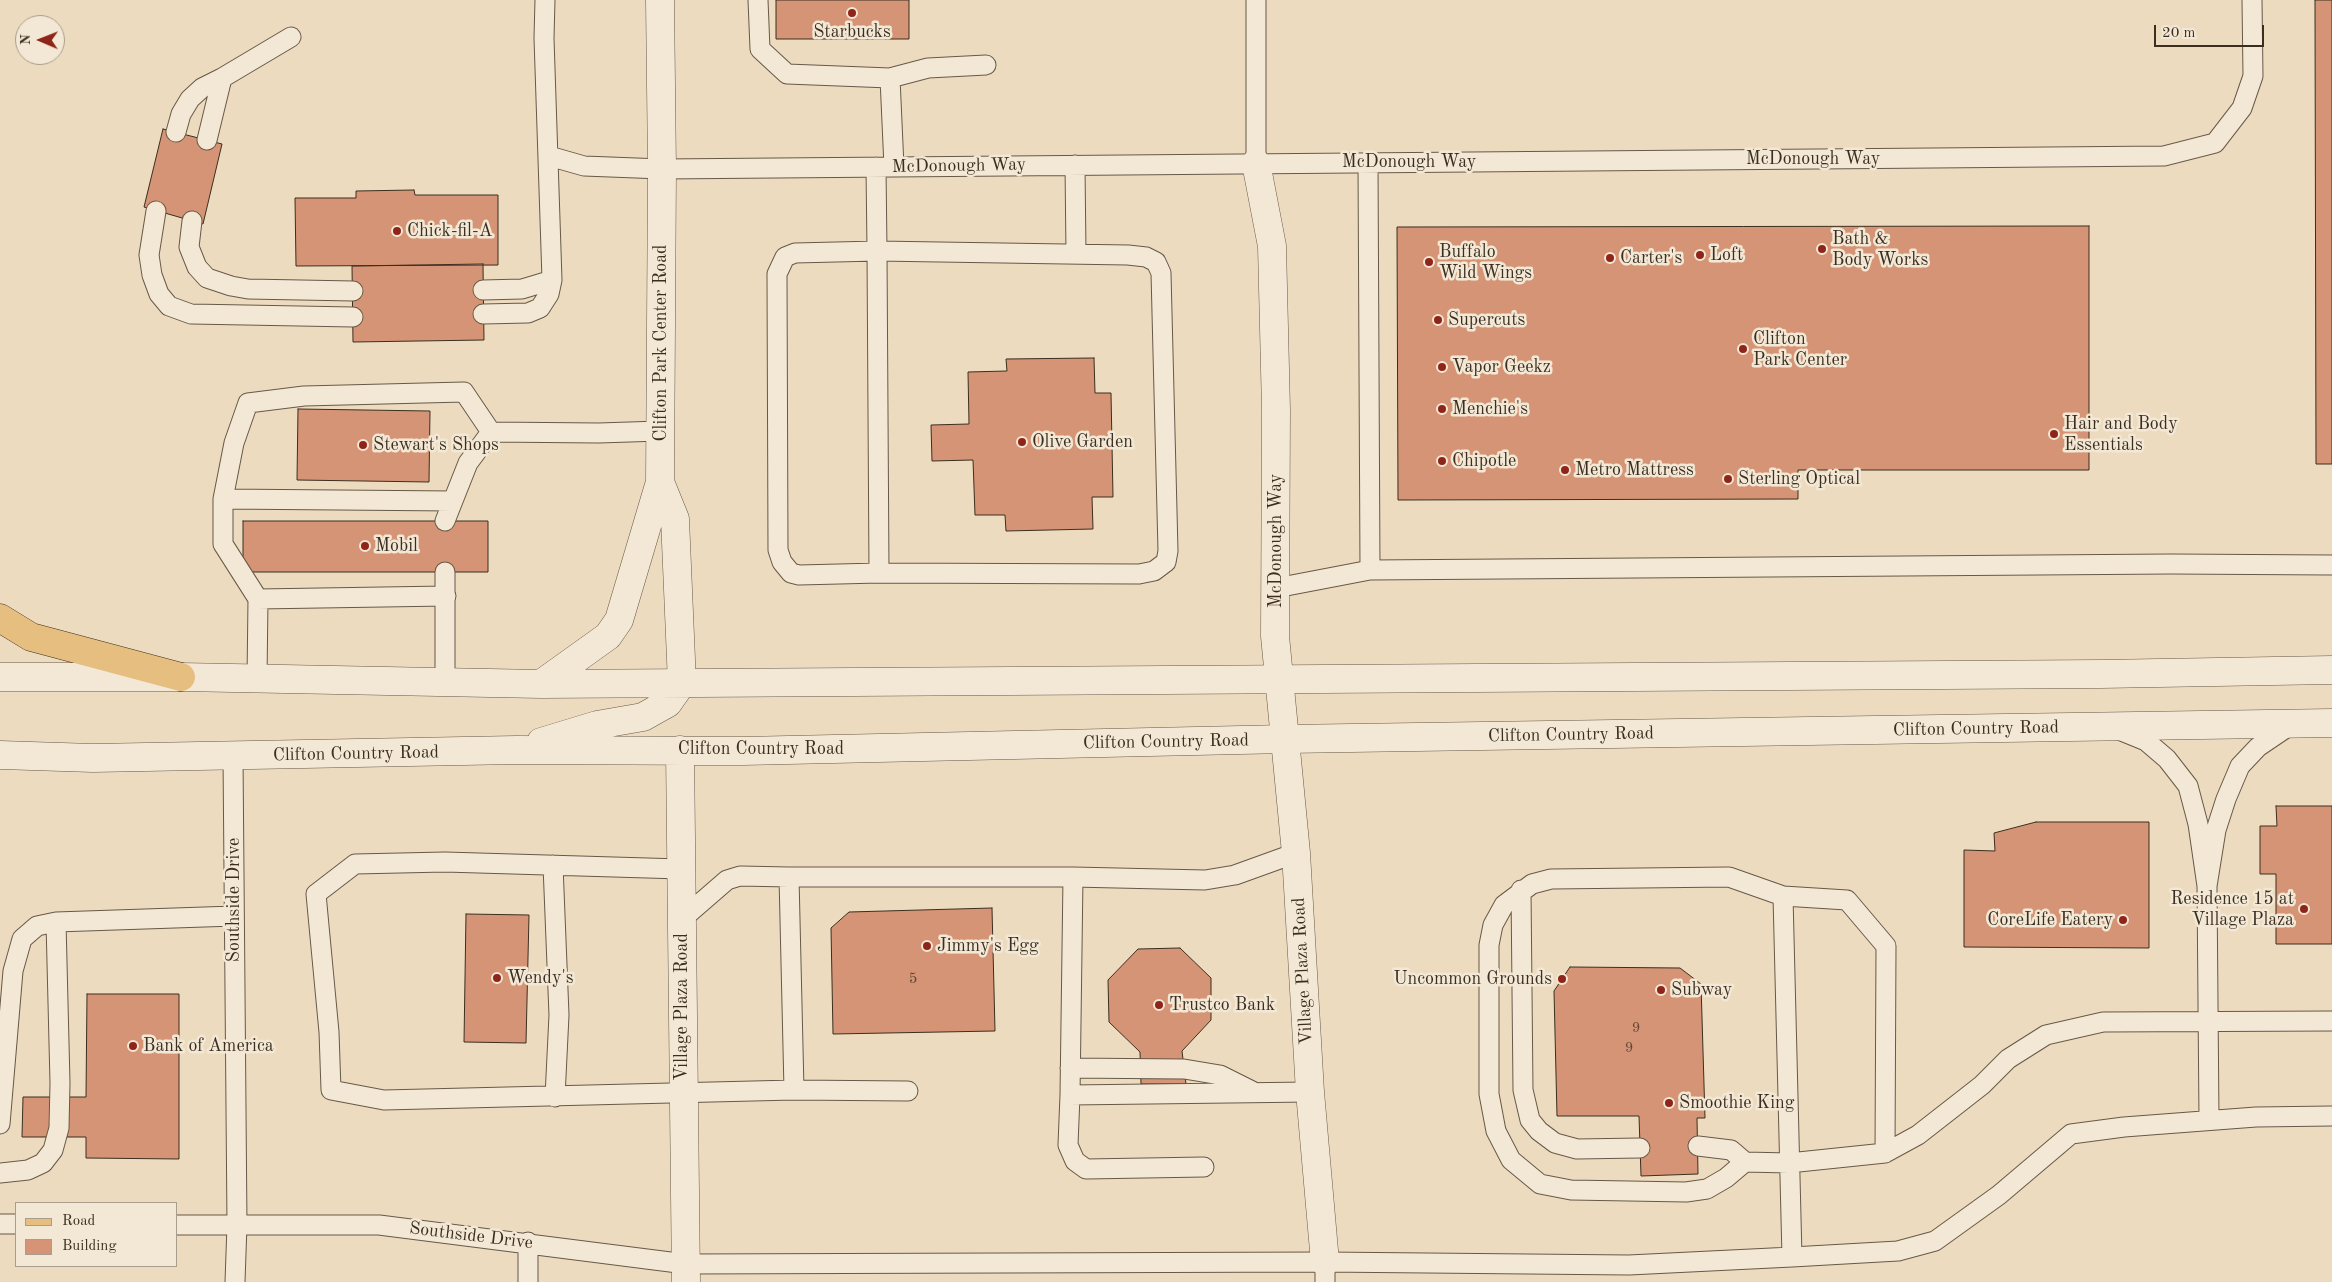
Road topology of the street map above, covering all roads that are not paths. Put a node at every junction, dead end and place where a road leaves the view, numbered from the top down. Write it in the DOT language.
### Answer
graph roads {
  1 [pos="545,0"];
  2 [pos="660,0"];
  3 [pos="758,0"];
  4 [pos="1256,0"];
  5 [pos="2252,0"];
  6 [pos="291,38"];
  7 [pos="986,65"];
  8 [pos="222,78"];
  9 [pos="890,78"];
  10 [pos="176,132"];
  11 [pos="207,140"];
  12 [pos="549,156"];
  13 [pos="1368,162"];
  14 [pos="1256,163"];
  15 [pos="1075,165"];
  16 [pos="885,167"];
  17 [pos="662,169"];
  18 [pos="156,211"];
  19 [pos="192,221"];
  20 [pos="877,251"];
  21 [pos="1076,254"];
  22 [pos="552,280"];
  23 [pos="483,290"];
  24 [pos="353,291"];
  25 [pos="483,314"];
  26 [pos="353,317"];
  27 [pos="660,431"];
  28 [pos="491,432"];
  29 [pos="660,482"];
  30 [pos="223,499"];
  31 [pos="453,501"];
  32 [pos="445,521"];
  33 [pos="2332,565"];
  34 [pos="1370,570"];
  35 [pos="446,572"];
  36 [pos="879,573"];
  37 [pos="1276,588"];
  38 [pos="446,596"];
  39 [pos="258,599"];
  40 [pos="0,618"];
  41 [pos="2332,670"];
  42 [pos="0,677"];
  43 [pos="181,678"];
  44 [pos="258,680"];
  45 [pos="1280,680"];
  46 [pos="445,682"];
  47 [pos="682,683"];
  48 [pos="540,684"];
  49 [pos="2332,723"];
  50 [pos="2292,724"];
  51 [pos="2110,726"];
  52 [pos="1286,739"];
  53 [pos="516,750"];
  54 [pos="680,750"];
  55 [pos="0,755"];
  56 [pos="233,756"];
  57 [pos="1296,853"];
  58 [pos="553,865"];
  59 [pos="681,869"];
  60 [pos="789,877"];
  61 [pos="1073,877"];
  62 [pos="2206,886"];
  63 [pos="1521,890"];
  64 [pos="1784,896"];
  65 [pos="234,916"];
  66 [pos="682,919"];
  67 [pos="56,922"];
  68 [pos="2208,1021"];
  69 [pos="2332,1021"];
  70 [pos="1070,1068"];
  71 [pos="794,1090"];
  72 [pos="683,1091"];
  73 [pos="908,1091"];
  74 [pos="1256,1092"];
  75 [pos="1310,1092"];
  76 [pos="1070,1095"];
  77 [pos="555,1096"];
  78 [pos="2332,1116"];
  79 [pos="2208,1120"];
  80 [pos="0,1124"];
  81 [pos="1698,1146"];
  82 [pos="1640,1148"];
  83 [pos="1885,1154"];
  84 [pos="1745,1162"];
  85 [pos="1789,1162"];
  86 [pos="1204,1167"];
  87 [pos="0,1174"];
  88 [pos="0,1224"];
  89 [pos="15,1224"];
  90 [pos="178,1225"];
  91 [pos="237,1225"];
  92 [pos="528,1242"];
  93 [pos="1792,1257"];
  94 [pos="1325,1272"];
  95 [pos="686,1273"];
  96 [pos="235,1282"];
  97 [pos="528,1282"];
  1 -- 12 [label="lane"];
  2 -- 17 [label="street, Clifton Park Center Road"];
  3 -- 9 [label="lane"];
  4 -- 14 [label="lane"];
  5 -- 13 [label="lane, McDonough Way"];
  6 -- 8 [label="lane"];
  7 -- 9 [label="lane"];
  8 -- 10 [label="lane"];
  8 -- 11 [label="lane"];
  9 -- 16 [label="lane"];
  12 -- 17 [label="lane, McDonough Way"];
  12 -- 22 [label="lane"];
  13 -- 14 [label="lane, McDonough Way"];
  13 -- 34 [label="lane"];
  14 -- 15 [label="lane, McDonough Way"];
  14 -- 37 [label="street, McDonough Way"];
  15 -- 16 [label="lane, McDonough Way"];
  15 -- 21 [label="lane"];
  16 -- 17 [label="lane, McDonough Way"];
  16 -- 20 [label="lane"];
  17 -- 27 [label="street, Clifton Park Center Road"];
  18 -- 26 [label="lane"];
  19 -- 24 [label="lane"];
  20 -- 21 [label="lane"];
  20 -- 36 [label="lane"];
  20 -- 36 [label="lane"];
  21 -- 36 [label="lane"];
  22 -- 23 [label="lane"];
  22 -- 25 [label="lane"];
  27 -- 28 [label="lane"];
  27 -- 29 [label="street, Clifton Park Center Road"];
  28 -- 30 [label="lane"];
  28 -- 31 [label="lane"];
  29 -- 47 [label="street, Clifton Park Center Road"];
  29 -- 48 [label="street"];
  30 -- 31 [label="lane"];
  30 -- 39 [label="lane"];
  31 -- 32 [label="lane"];
  33 -- 34 [label="lane"];
  34 -- 37 [label="lane"];
  35 -- 38 [label="lane"];
  37 -- 45 [label="street, McDonough Way"];
  38 -- 39 [label="lane"];
  38 -- 46 [label="lane"];
  39 -- 44 [label="lane"];
  40 -- 43 [label="main road"];
  41 -- 45 [label="street"];
  42 -- 43 [label="street"];
  43 -- 44 [label="street"];
  44 -- 46 [label="street"];
  45 -- 47 [label="street"];
  45 -- 52 [label="street, Village Plaza Road"];
  46 -- 48 [label="street"];
  47 -- 48 [label="street"];
  47 -- 53 [label="street"];
  49 -- 50 [label="street, Clifton Country Road"];
  50 -- 51 [label="street, Clifton Country Road"];
  50 -- 62 [label="lane"];
  51 -- 52 [label="street, Clifton Country Road"];
  51 -- 62 [label="lane"];
  52 -- 54 [label="street, Clifton Country Road"];
  52 -- 57 [label="street, Village Plaza Road"];
  53 -- 54 [label="street, Clifton Country Road"];
  53 -- 56 [label="street, Clifton Country Road"];
  54 -- 59 [label="street, Village Plaza Road"];
  55 -- 56 [label="street, Clifton Country Road"];
  56 -- 65 [label="lane, Southside Drive"];
  57 -- 61 [label="lane"];
  57 -- 75 [label="street, Village Plaza Road"];
  58 -- 59 [label="lane"];
  58 -- 77 [label="lane"];
  58 -- 77 [label="lane"];
  59 -- 66 [label="street, Village Plaza Road"];
  60 -- 61 [label="lane"];
  60 -- 66 [label="lane"];
  60 -- 71 [label="lane"];
  61 -- 70 [label="lane"];
  62 -- 68 [label="lane"];
  63 -- 64 [label="lane"];
  63 -- 82 [label="lane"];
  63 -- 84 [label="lane"];
  64 -- 83 [label="lane"];
  64 -- 85 [label="lane"];
  65 -- 67 [label="lane"];
  65 -- 91 [label="lane, Southside Drive"];
  66 -- 72 [label="street, Village Plaza Road"];
  67 -- 80 [label="lane"];
  67 -- 87 [label="lane"];
  68 -- 69 [label="lane"];
  68 -- 79 [label="lane"];
  68 -- 83 [label="lane"];
  70 -- 74 [label="lane"];
  70 -- 76 [label="lane"];
  71 -- 72 [label="lane"];
  71 -- 73 [label="lane"];
  72 -- 77 [label="lane"];
  72 -- 95 [label="street, Village Plaza Road"];
  74 -- 75 [label="lane"];
  74 -- 76 [label="lane"];
  75 -- 94 [label="street, Village Plaza Road"];
  76 -- 86 [label="lane"];
  78 -- 79 [label="lane, Southside Drive"];
  79 -- 93 [label="lane, Southside Drive"];
  81 -- 84 [label="lane"];
  83 -- 85 [label="lane"];
  84 -- 85 [label="lane"];
  85 -- 93 [label="lane"];
  88 -- 89 [label="lane"];
  90 -- 91 [label="lane"];
  91 -- 92 [label="lane, Southside Drive"];
  91 -- 96 [label="lane, Southside Drive"];
  92 -- 95 [label="lane, Southside Drive"];
  92 -- 97 [label="lane"];
  93 -- 94 [label="lane, Southside Drive"];
  94 -- 95 [label="lane, Southside Drive"];
}
